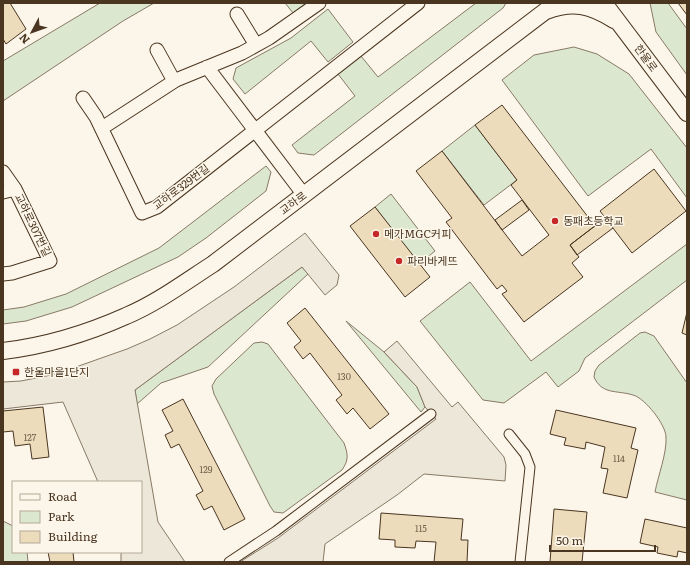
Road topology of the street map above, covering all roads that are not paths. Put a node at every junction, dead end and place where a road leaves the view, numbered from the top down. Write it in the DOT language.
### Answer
graph roads {
  1 [pos="319,3"];
  2 [pos="418,3"];
  3 [pos="604,3"];
  4 [pos="613,3"];
  5 [pos="549,6"];
  6 [pos="237,14"];
  7 [pos="619,23"];
  8 [pos="256,45"];
  9 [pos="157,50"];
  10 [pos="207,67"];
  11 [pos="174,81"];
  12 [pos="83,98"];
  13 [pos="687,113"];
  14 [pos="102,128"];
  15 [pos="255,130"];
  16 [pos="3,172"];
  17 [pos="9,190"];
  18 [pos="304,195"];
  19 [pos="3,274"];
  20 [pos="3,351"];
  21 [pos="431,414"];
  22 [pos="509,434"];
  23 [pos="229,562"];
  24 [pos="520,562"];
  1 -- 8 [label="street"];
  2 -- 15 [label="street, 교하로329번길"];
  3 -- 7 [label="street, 한울로"];
  4 -- 7 [label="street"];
  5 -- 7 [label="street, 교하로"];
  5 -- 18 [label="street, 교하로"];
  6 -- 8 [label="street"];
  7 -- 13 [label="street, 한울로"];
  8 -- 10 [label="street"];
  9 -- 11 [label="street"];
  10 -- 11 [label="street"];
  10 -- 15 [label="street"];
  11 -- 14 [label="street"];
  12 -- 14 [label="street, 교하로329번길"];
  14 -- 15 [label="street, 교하로329번길"];
  15 -- 18 [label="street"];
  16 -- 17 [label="street, 교하로307번길"];
  17 -- 19 [label="street, 교하로307번길"];
  18 -- 20 [label="street, 교하로"];
  21 -- 23 [label="street"];
  22 -- 24 [label="street"];
}
